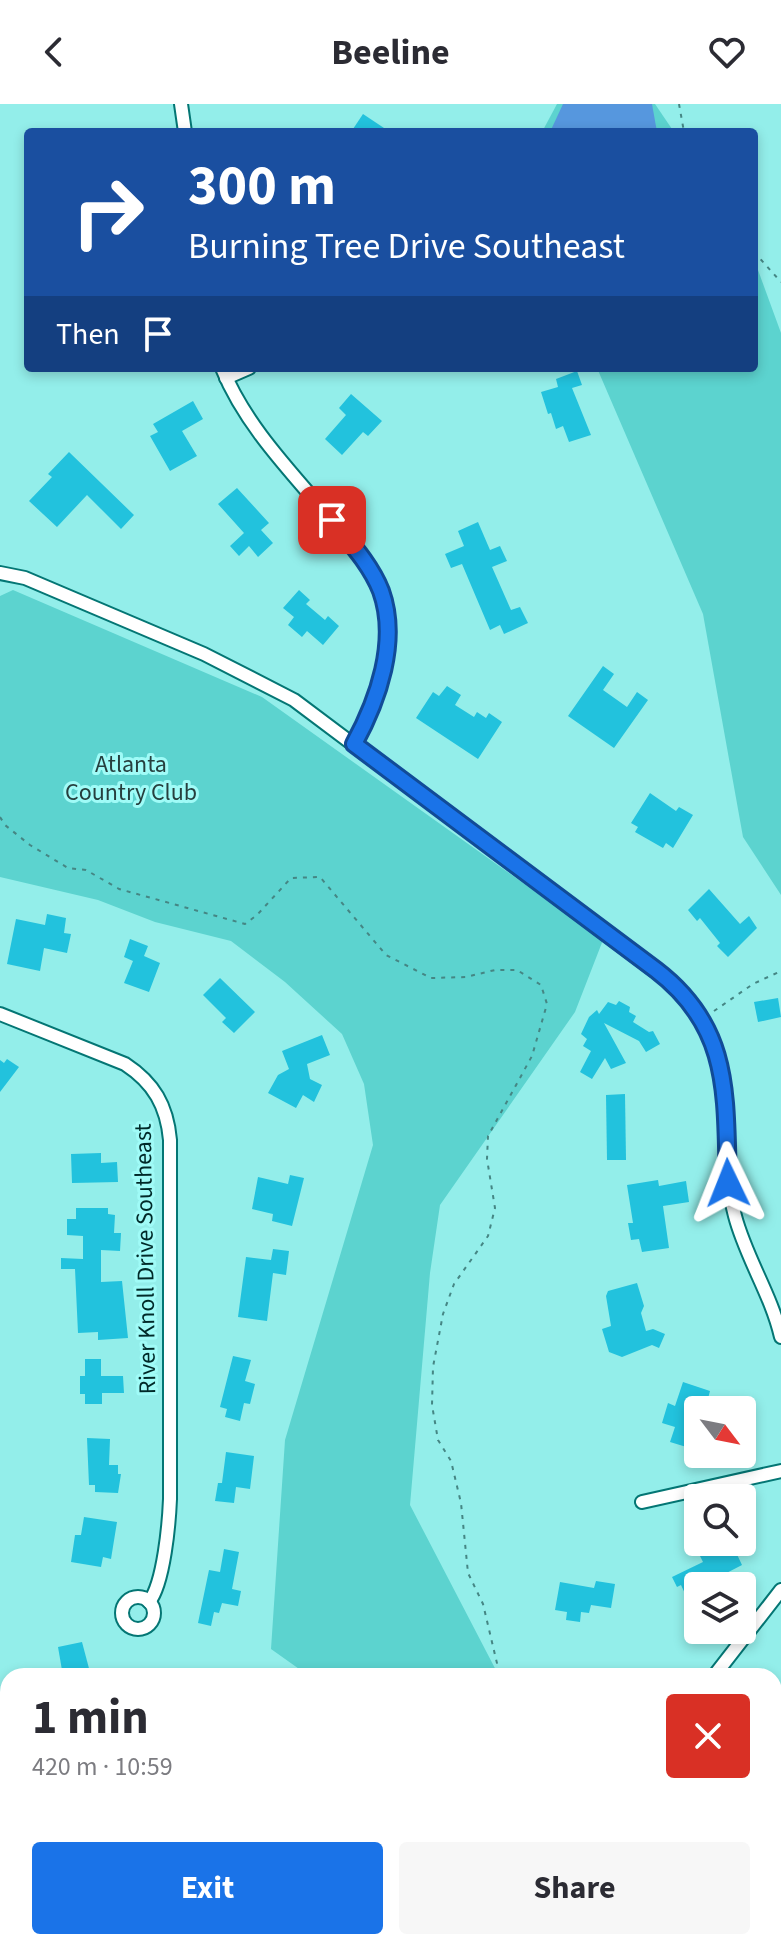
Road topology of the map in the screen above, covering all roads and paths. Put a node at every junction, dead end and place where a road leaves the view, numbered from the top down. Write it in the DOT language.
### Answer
graph roads {
  1 [pos="181,104"];
  2 [pos="679,104"];
  3 [pos="184,128"];
  4 [pos="683,128"];
  5 [pos="758,256"];
  6 [pos="781,282"];
  7 [pos="224,373"];
  8 [pos="0,573"];
  9 [pos="354,744"];
  10 [pos="0,817"];
  11 [pos="781,971"];
  12 [pos="0,1014"];
  13 [pos="702,1019"];
  14 [pos="781,1337"];
  15 [pos="781,1471"];
  16 [pos="642,1502"];
  17 [pos="781,1590"];
  18 [pos="149,1602"];
  19 [pos="498,1668"];
  20 [pos="720,1668"];
  1 -- 3 [label="street"];
  2 -- 4 [label="path"];
  5 -- 6 [label="path"];
  7 -- 9 [label="street"];
  8 -- 9 [label="street"];
  9 -- 13 [label="street"];
  10 -- 19 [label="path"];
  11 -- 13 [label="path"];
  12 -- 18 [label="street, River Knoll Drive Southeast"];
  13 -- 14 [label="street"];
  15 -- 16 [label="street"];
  17 -- 20 [label="street"];
}
